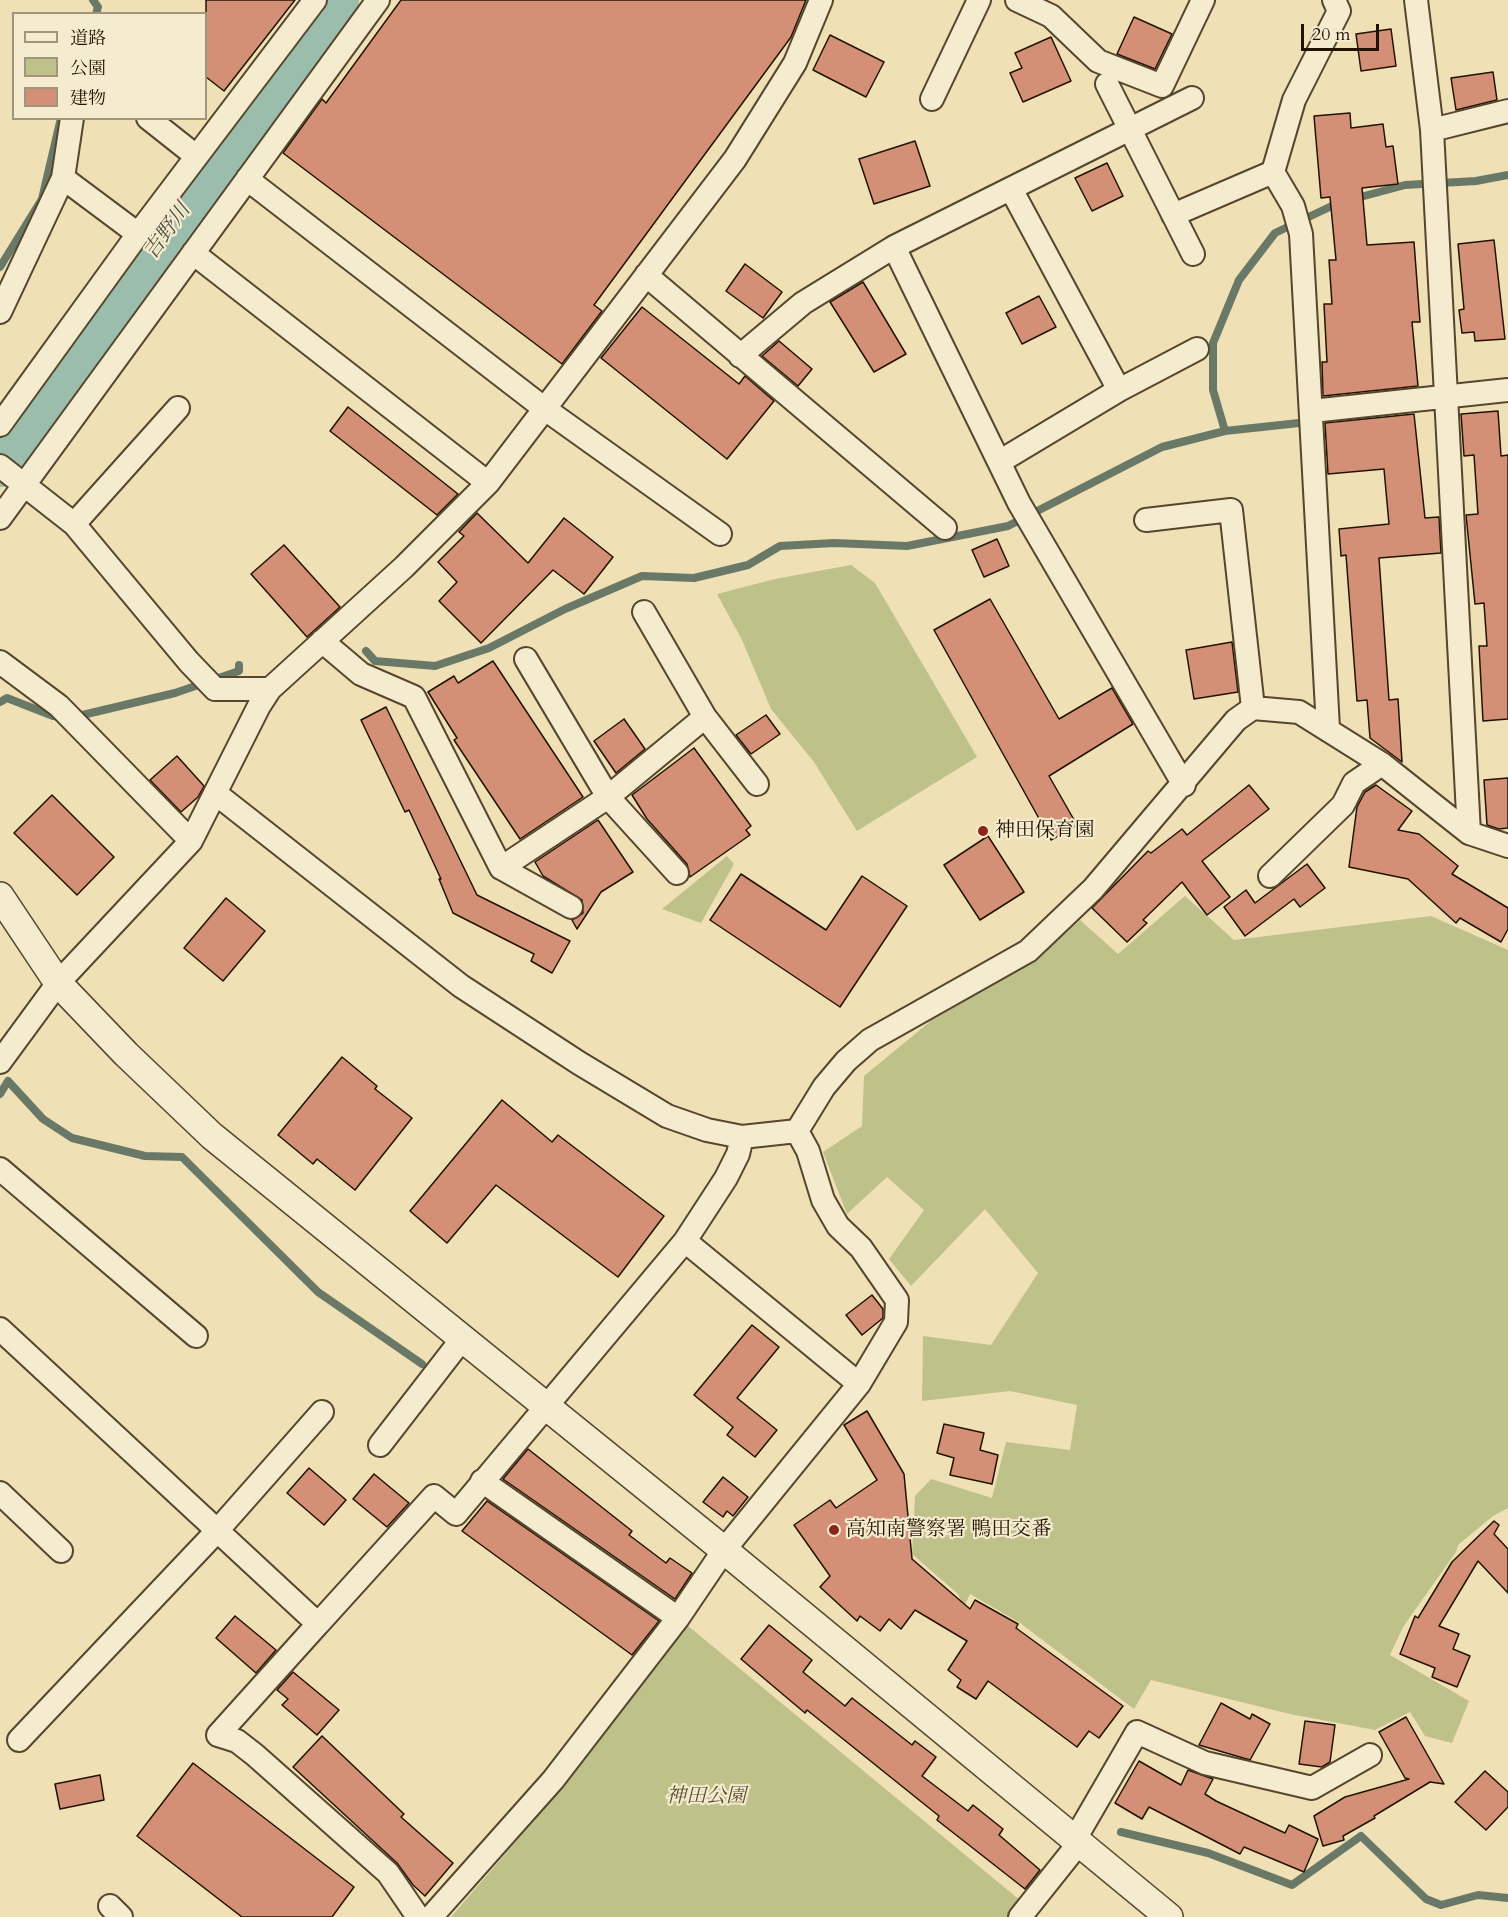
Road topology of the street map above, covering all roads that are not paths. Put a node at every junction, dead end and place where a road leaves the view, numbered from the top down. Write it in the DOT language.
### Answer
graph roads {
  1 [pos="315,0"];
  2 [pos="378,0"];
  3 [pos="821,0"];
  4 [pos="979,0"];
  5 [pos="1017,0"];
  6 [pos="1203,0"];
  7 [pos="1334,0"];
  8 [pos="1416,0"];
  9 [pos="1107,84"];
  10 [pos="1192,98"];
  11 [pos="932,99"];
  12 [pos="1508,111"];
  13 [pos="72,120"];
  14 [pos="151,120"];
  15 [pos="1130,129"];
  16 [pos="1432,130"];
  17 [pos="196,156"];
  18 [pos="1273,172"];
  19 [pos="63,178"];
  20 [pos="247,179"];
  21 [pos="1011,189"];
  22 [pos="1173,215"];
  23 [pos="138,234"];
  24 [pos="894,247"];
  25 [pos="193,253"];
  26 [pos="1193,254"];
  27 [pos="646,275"];
  28 [pos="0,312"];
  29 [pos="1197,349"];
  30 [pos="740,356"];
  31 [pos="1119,390"];
  32 [pos="1508,390"];
  33 [pos="1446,398"];
  34 [pos="178,408"];
  35 [pos="544,409"];
  36 [pos="1312,411"];
  37 [pos="0,425"];
  38 [pos="999,462"];
  39 [pos="14,476"];
  40 [pos="488,483"];
  41 [pos="0,518"];
  42 [pos="1146,520"];
  43 [pos="74,524"];
  44 [pos="945,528"];
  45 [pos="720,534"];
  46 [pos="644,612"];
  47 [pos="322,641"];
  48 [pos="526,659"];
  49 [pos="0,662"];
  50 [pos="270,689"];
  51 [pos="1253,708"];
  52 [pos="705,717"];
  53 [pos="1328,728"];
  54 [pos="1382,764"];
  55 [pos="757,784"];
  56 [pos="1184,784"];
  57 [pos="215,793"];
  58 [pos="608,797"];
  59 [pos="1468,833"];
  60 [pos="191,841"];
  61 [pos="1508,846"];
  62 [pos="501,868"];
  63 [pos="677,873"];
  64 [pos="1270,876"];
  65 [pos="0,896"];
  66 [pos="571,907"];
  67 [pos="58,983"];
  68 [pos="0,1062"];
  69 [pos="797,1131"];
  70 [pos="742,1137"];
  71 [pos="0,1169"];
  72 [pos="685,1241"];
  73 [pos="0,1329"];
  74 [pos="196,1336"];
  75 [pos="462,1339"];
  76 [pos="859,1384"];
  77 [pos="545,1407"];
  78 [pos="322,1412"];
  79 [pos="380,1445"];
  80 [pos="482,1481"];
  81 [pos="0,1493"];
  82 [pos="216,1532"];
  83 [pos="61,1551"];
  84 [pos="724,1551"];
  85 [pos="678,1618"];
  86 [pos="318,1624"];
  87 [pos="19,1740"];
  88 [pos="1370,1755"];
  89 [pos="1077,1841"];
  90 [pos="418,1917"];
  91 [pos="431,1917"];
  92 [pos="1020,1917"];
  93 [pos="1169,1917"];
  1 -- 17 [label="street"];
  2 -- 20 [label="street"];
  3 -- 27 [label="street"];
  4 -- 11 [label="street"];
  5 -- 6 [label="street"];
  7 -- 18 [label="street"];
  8 -- 16 [label="street"];
  9 -- 15 [label="street"];
  10 -- 15 [label="street"];
  12 -- 16 [label="street"];
  13 -- 19 [label="street"];
  14 -- 17 [label="street"];
  15 -- 21 [label="street"];
  15 -- 22 [label="street"];
  16 -- 33 [label="street"];
  17 -- 23 [label="street"];
  18 -- 22 [label="street"];
  18 -- 36 [label="street"];
  19 -- 23 [label="street"];
  19 -- 28 [label="street"];
  20 -- 25 [label="street"];
  20 -- 35 [label="street"];
  21 -- 24 [label="street"];
  21 -- 31 [label="street"];
  22 -- 26 [label="street"];
  23 -- 37 [label="street"];
  24 -- 30 [label="street"];
  24 -- 38 [label="street"];
  25 -- 39 [label="street"];
  25 -- 40 [label="street"];
  27 -- 30 [label="street"];
  27 -- 35 [label="street"];
  29 -- 31 [label="street"];
  30 -- 44 [label="street"];
  31 -- 38 [label="street"];
  32 -- 33 [label="street"];
  33 -- 36 [label="street"];
  33 -- 59 [label="street"];
  34 -- 43 [label="street"];
  35 -- 40 [label="street"];
  35 -- 45 [label="street"];
  36 -- 53 [label="street"];
  38 -- 56 [label="street"];
  39 -- 41 [label="street"];
  39 -- 43 [label="street"];
  40 -- 47 [label="street"];
  42 -- 51 [label="street"];
  43 -- 50 [label="street"];
  46 -- 52 [label="street"];
  47 -- 50 [label="street"];
  47 -- 62 [label="street"];
  48 -- 58 [label="street"];
  49 -- 60 [label="street"];
  50 -- 57 [label="street"];
  51 -- 53 [label="street"];
  51 -- 56 [label="street"];
  52 -- 55 [label="street"];
  52 -- 58 [label="street"];
  53 -- 54 [label="street"];
  54 -- 59 [label="street"];
  54 -- 64 [label="street"];
  56 -- 69 [label="street"];
  57 -- 60 [label="street"];
  57 -- 70 [label="street"];
  58 -- 62 [label="street"];
  58 -- 63 [label="street"];
  59 -- 61 [label="street"];
  60 -- 67 [label="street"];
  62 -- 66 [label="street"];
  65 -- 67 [label="street"];
  67 -- 68 [label="street"];
  67 -- 75 [label="street"];
  69 -- 70 [label="street"];
  69 -- 76 [label="street"];
  70 -- 72 [label="street"];
  71 -- 74 [label="street"];
  72 -- 76 [label="street"];
  72 -- 77 [label="street"];
  73 -- 82 [label="street"];
  75 -- 77 [label="street"];
  75 -- 79 [label="street"];
  76 -- 84 [label="street"];
  77 -- 80 [label="street"];
  77 -- 84 [label="street"];
  78 -- 82 [label="street"];
  80 -- 85 [label="street"];
  80 -- 86 [label="street"];
  81 -- 83 [label="street"];
  82 -- 86 [label="street"];
  82 -- 87 [label="street"];
  84 -- 85 [label="street"];
  84 -- 89 [label="street"];
  85 -- 91 [label="street"];
  86 -- 90 [label="street"];
  88 -- 89 [label="street"];
  89 -- 92 [label="street"];
  89 -- 93 [label="street"];
}
